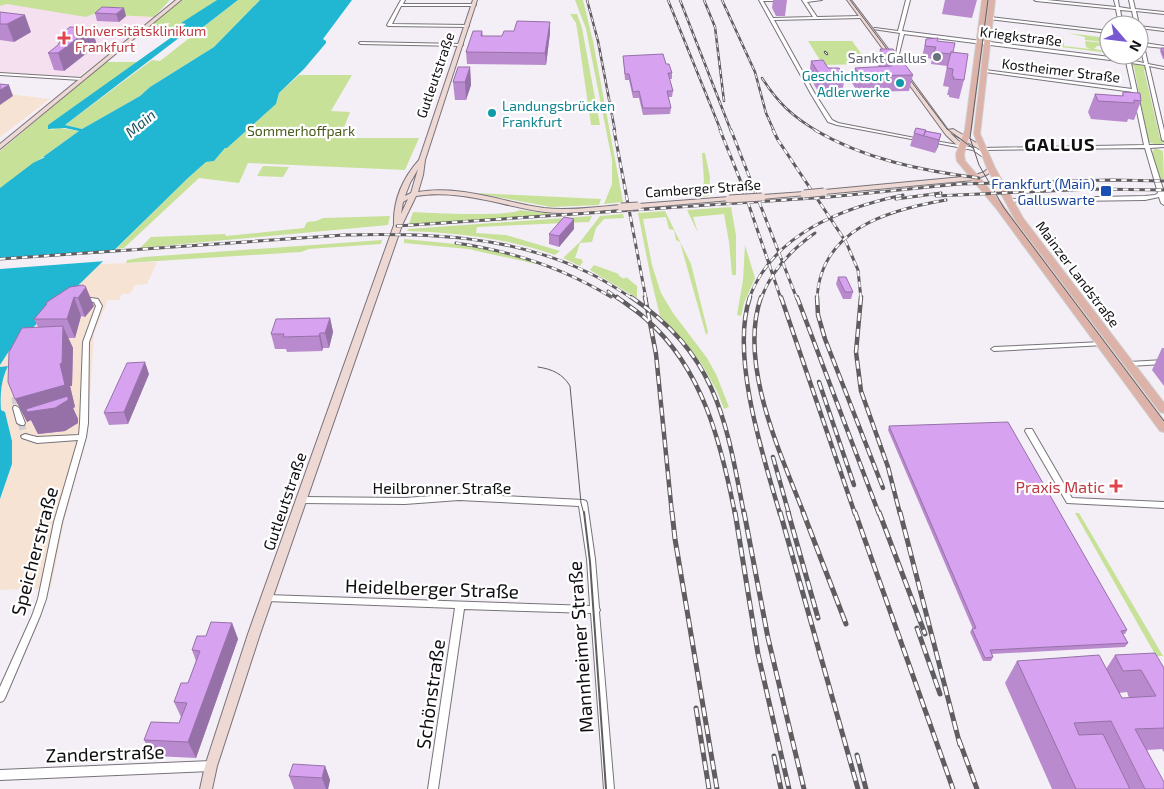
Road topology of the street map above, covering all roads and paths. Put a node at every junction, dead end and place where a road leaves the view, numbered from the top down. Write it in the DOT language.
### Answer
graph roads {
  1 [pos="179,0"];
  2 [pos="761,0"];
  3 [pos="773,0"];
  4 [pos="820,0"];
  5 [pos="849,0"];
  6 [pos="908,0"];
  7 [pos="985,0"];
  8 [pos="992,0"];
  9 [pos="1036,0"];
  10 [pos="1116,0"];
  11 [pos="1131,0"];
  12 [pos="804,1"];
  13 [pos="402,2"];
  14 [pos="474,3"];
  15 [pos="1117,8"];
  16 [pos="1134,10"];
  17 [pos="1164,13"];
  18 [pos="1119,15"];
  19 [pos="1135,15"];
  20 [pos="861,17"];
  21 [pos="816,18"];
  22 [pos="990,18"];
  23 [pos="771,19"];
  24 [pos="467,26"];
  25 [pos="1149,28"];
  26 [pos="875,29"];
  27 [pos="1164,30"];
  28 [pos="1099,31"];
  29 [pos="901,32"];
  30 [pos="980,42"];
  31 [pos="361,43"];
  32 [pos="988,43"];
  33 [pos="461,45"];
  34 [pos="1149,45"];
  35 [pos="1164,47"];
  36 [pos="896,58"];
  37 [pos="1099,58"];
  38 [pos="897,65"];
  39 [pos="1130,65"];
  40 [pos="1146,65"];
  41 [pos="1149,65"];
  42 [pos="1164,68"];
  43 [pos="985,71"];
  44 [pos="902,72"];
  45 [pos="0,74"];
  46 [pos="81,79"];
  47 [pos="1135,91"];
  48 [pos="947,129"];
  49 [pos="968,130"];
  50 [pos="1164,140"];
  51 [pos="964,143"];
  52 [pos="1164,146"];
  53 [pos="0,147"];
  54 [pos="1147,147"];
  55 [pos="984,152"];
  56 [pos="422,160"];
  57 [pos="964,166"];
  58 [pos="991,168"];
  59 [pos="411,175"];
  60 [pos="974,178"];
  61 [pos="947,179"];
  62 [pos="405,188"];
  63 [pos="416,190"];
  64 [pos="1162,193"];
  65 [pos="400,201"];
  66 [pos="1008,201"];
  67 [pos="1164,203"];
  68 [pos="398,225"];
  69 [pos="1063,277"];
  70 [pos="1052,278"];
  71 [pos="79,301"];
  72 [pos="1102,344"];
  73 [pos="994,349"];
  74 [pos="1164,362"];
  75 [pos="1129,364"];
  76 [pos="16,408"];
  77 [pos="1164,410"];
  78 [pos="21,423"];
  79 [pos="1164,428"];
  80 [pos="1029,431"];
  81 [pos="25,436"];
  82 [pos="82,436"];
  83 [pos="301,500"];
  84 [pos="583,503"];
  85 [pos="1164,505"];
  86 [pos="267,598"];
  87 [pos="460,605"];
  88 [pos="596,610"];
  89 [pos="0,698"];
  90 [pos="211,766"];
  91 [pos="0,775"];
  92 [pos="206,789"];
  93 [pos="433,789"];
  94 [pos="609,789"];
  1 -- 46 [label="street"];
  2 -- 3 [label="street"];
  2 -- 23 [label="street"];
  4 -- 12 [label="street"];
  5 -- 20 [label="street"];
  6 -- 29 [label="street"];
  7 -- 30 [label="main road"];
  8 -- 22 [label="main road, Mainzer Landstraße"];
  9 -- 15 [label="street"];
  10 -- 15 [label="street"];
  11 -- 16 [label="street"];
  12 -- 21 [label="street"];
  13 -- 14 [label="street"];
  13 -- 24 [label="street"];
  14 -- 24 [label="main road, Gutleutstraße"];
  15 -- 16 [label="street"];
  15 -- 18 [label="street"];
  16 -- 17 [label="street"];
  16 -- 19 [label="street"];
  20 -- 21 [label="street"];
  20 -- 38 [label="street"];
  21 -- 23 [label="street"];
  22 -- 28 [label="street"];
  22 -- 32 [label="main road, Mainzer Landstraße"];
  23 -- 51 [label="street"];
  24 -- 33 [label="main road, Gutleutstraße"];
  25 -- 27 [label="street"];
  26 -- 29 [label="street, Kriegkstraße"];
  29 -- 30 [label="street, Kriegkstraße"];
  29 -- 36 [label="street"];
  30 -- 32 [label="street, Kriegkstraße"];
  30 -- 49 [label="main road"];
  31 -- 33 [label="street"];
  32 -- 37 [label="street, Kriegkstraße"];
  32 -- 43 [label="main road, Mainzer Landstraße"];
  33 -- 56 [label="main road, Gutleutstraße"];
  34 -- 35 [label="street"];
  39 -- 47 [label="street"];
  40 -- 50 [label="street"];
  41 -- 42 [label="street, Kriegkstraße"];
  43 -- 47 [label="street, Kostheimer Straße"];
  43 -- 55 [label="main road, Mainzer Landstraße"];
  44 -- 48 [label="street"];
  45 -- 46 [label="street"];
  46 -- 53 [label="street"];
  47 -- 54 [label="street"];
  48 -- 49 [label="street"];
  48 -- 51 [label="street"];
  49 -- 51 [label="main road"];
  51 -- 55 [label="street"];
  51 -- 57 [label="main road"];
  52 -- 54 [label="street"];
  54 -- 55 [label="street"];
  54 -- 64 [label="street"];
  55 -- 58 [label="main road, Mainzer Landstraße"];
  56 -- 59 [label="street, Gutleutstraße"];
  56 -- 63 [label="street, Gutleutstraße"];
  57 -- 60 [label="main road, Mainzer Landstraße"];
  57 -- 61 [label="street"];
  58 -- 60 [label="street, Camberger Straße"];
  58 -- 66 [label="main road, Mainzer Landstraße"];
  59 -- 62 [label="street, Gutleutstraße"];
  59 -- 63 [label="street"];
  60 -- 61 [label="street, Camberger Straße"];
  60 -- 70 [label="main road, Mainzer Landstraße"];
  61 -- 63 [label="street, Camberger Straße, bridge"];
  62 -- 63 [label="main road"];
  62 -- 65 [label="street, Gutleutstraße"];
  63 -- 65 [label="street, Camberger Straße"];
  63 -- 68 [label="main road, Gutleutstraße"];
  64 -- 66 [label="street"];
  64 -- 67 [label="street"];
  65 -- 68 [label="street, Gutleutstraße"];
  66 -- 69 [label="main road, Mainzer Landstraße"];
  68 -- 83 [label="street, Gutleutstraße"];
  69 -- 70 [label="street"];
  69 -- 75 [label="main road, Mainzer Landstraße"];
  70 -- 72 [label="main road, Mainzer Landstraße"];
  71 -- 82 [label="street, Speicherstraße"];
  72 -- 73 [label="street, Mainzer Landstraße"];
  72 -- 79 [label="main road, Mainzer Landstraße"];
  74 -- 75 [label="street"];
  75 -- 77 [label="main road, Mainzer Landstraße"];
  76 -- 78 [label="street"];
  80 -- 85 [label="street"];
  81 -- 82 [label="street"];
  82 -- 89 [label="street, Speicherstraße"];
  83 -- 84 [label="street, Heilbronner Straße"];
  83 -- 86 [label="main road, Gutleutstraße"];
  84 -- 88 [label="street, Mannheimer Straße"];
  86 -- 87 [label="street, Heidelberger Straße"];
  86 -- 90 [label="main road, Gutleutstraße"];
  87 -- 88 [label="street, Heidelberger Straße"];
  87 -- 93 [label="street, Schönstraße"];
  88 -- 94 [label="street, Mannheimer Straße"];
  90 -- 91 [label="street, Zanderstraße"];
  90 -- 92 [label="street, Gutleutstraße"];
}
